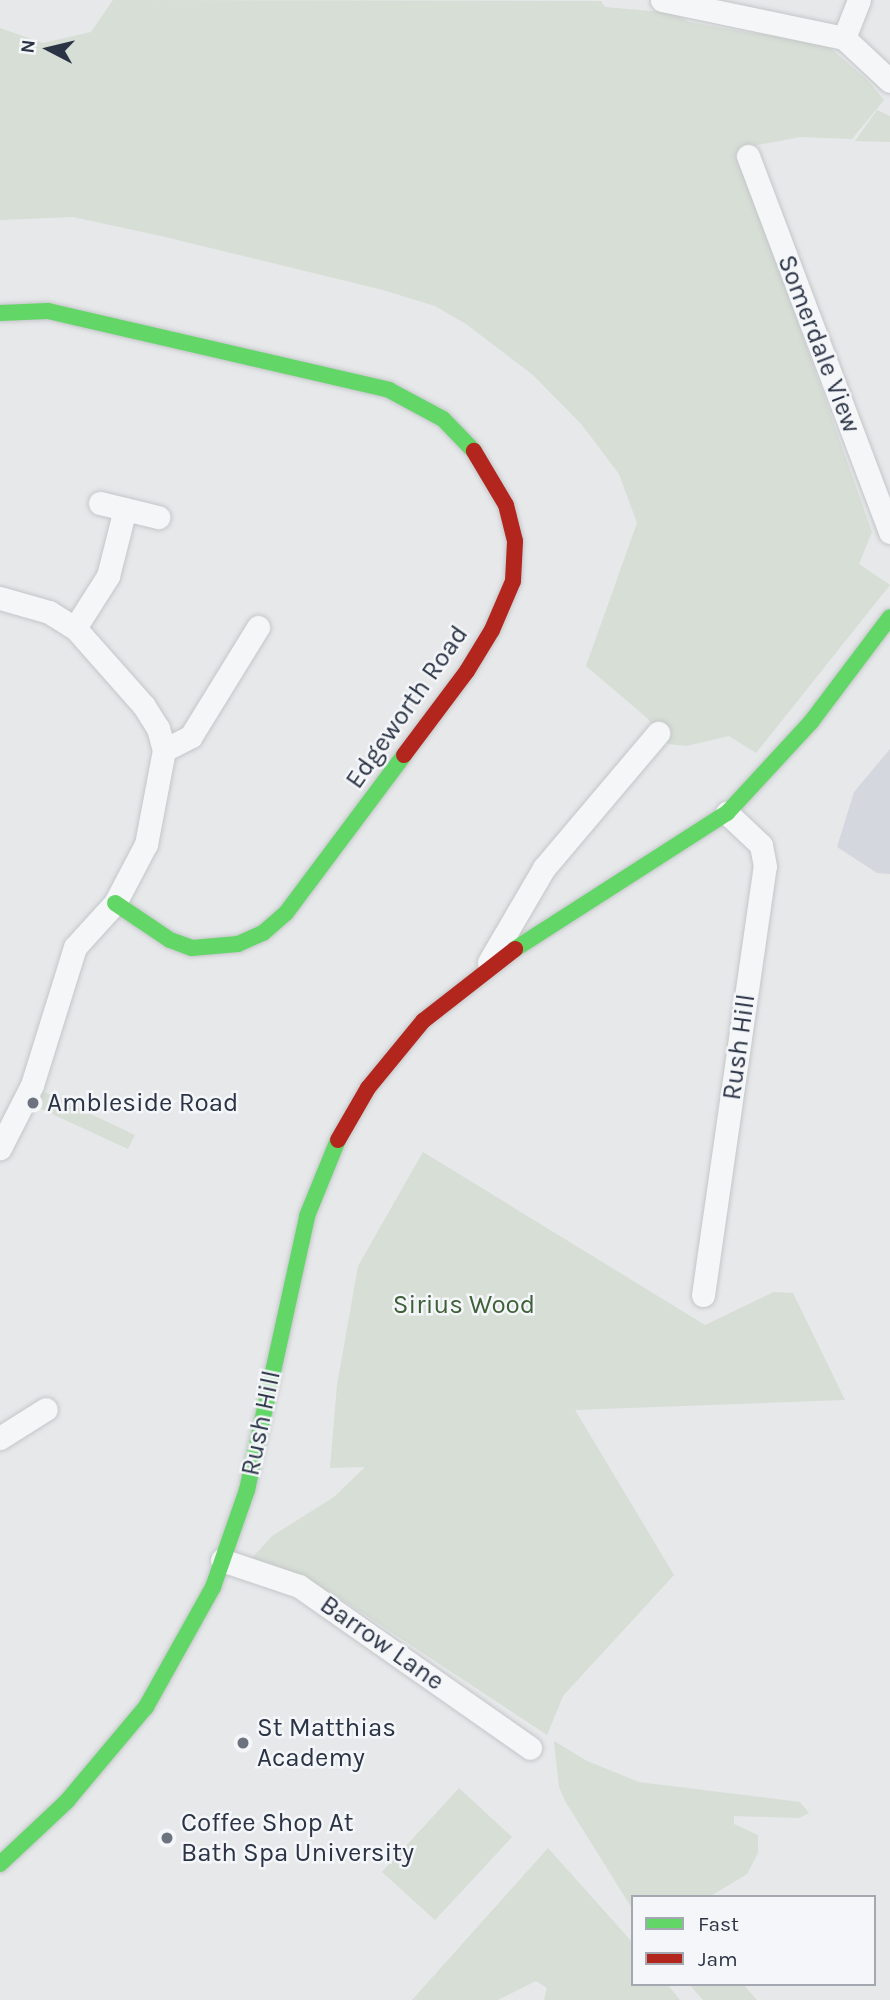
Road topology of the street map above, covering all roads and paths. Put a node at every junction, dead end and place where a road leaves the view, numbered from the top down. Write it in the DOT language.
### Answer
graph roads {
  1 [pos="662,0"];
  2 [pos="859,0"];
  3 [pos="844,38"];
  4 [pos="890,80"];
  5 [pos="748,156"];
  6 [pos="0,313"];
  7 [pos="100,503"];
  8 [pos="125,509"];
  9 [pos="158,517"];
  10 [pos="890,532"];
  11 [pos="0,598"];
  12 [pos="890,617"];
  13 [pos="258,627"];
  14 [pos="75,628"];
  15 [pos="658,733"];
  16 [pos="164,750"];
  17 [pos="727,813"];
  18 [pos="115,903"];
  19 [pos="486,967"];
  20 [pos="0,1148"];
  21 [pos="703,1294"];
  22 [pos="46,1409"];
  23 [pos="0,1437"];
  24 [pos="222,1560"];
  25 [pos="530,1748"];
  26 [pos="0,1864"];
  1 -- 3 [label="street"];
  2 -- 3 [label="street"];
  3 -- 4 [label="street"];
  5 -- 10 [label="street, Somerdale View"];
  6 -- 18 [label="street, Edgeworth Road"];
  7 -- 8 [label="street"];
  8 -- 9 [label="street"];
  8 -- 14 [label="street"];
  11 -- 14 [label="street"];
  12 -- 17 [label="street, Rush Hill"];
  13 -- 16 [label="street"];
  14 -- 16 [label="street"];
  15 -- 19 [label="street, Rush Hill"];
  16 -- 18 [label="street"];
  17 -- 19 [label="street, Rush Hill"];
  17 -- 21 [label="street, Rush Hill"];
  18 -- 20 [label="street"];
  19 -- 24 [label="street, Rush Hill"];
  22 -- 23 [label="street"];
  24 -- 25 [label="street, Barrow Lane"];
  24 -- 26 [label="street, Rush Hill"];
}
